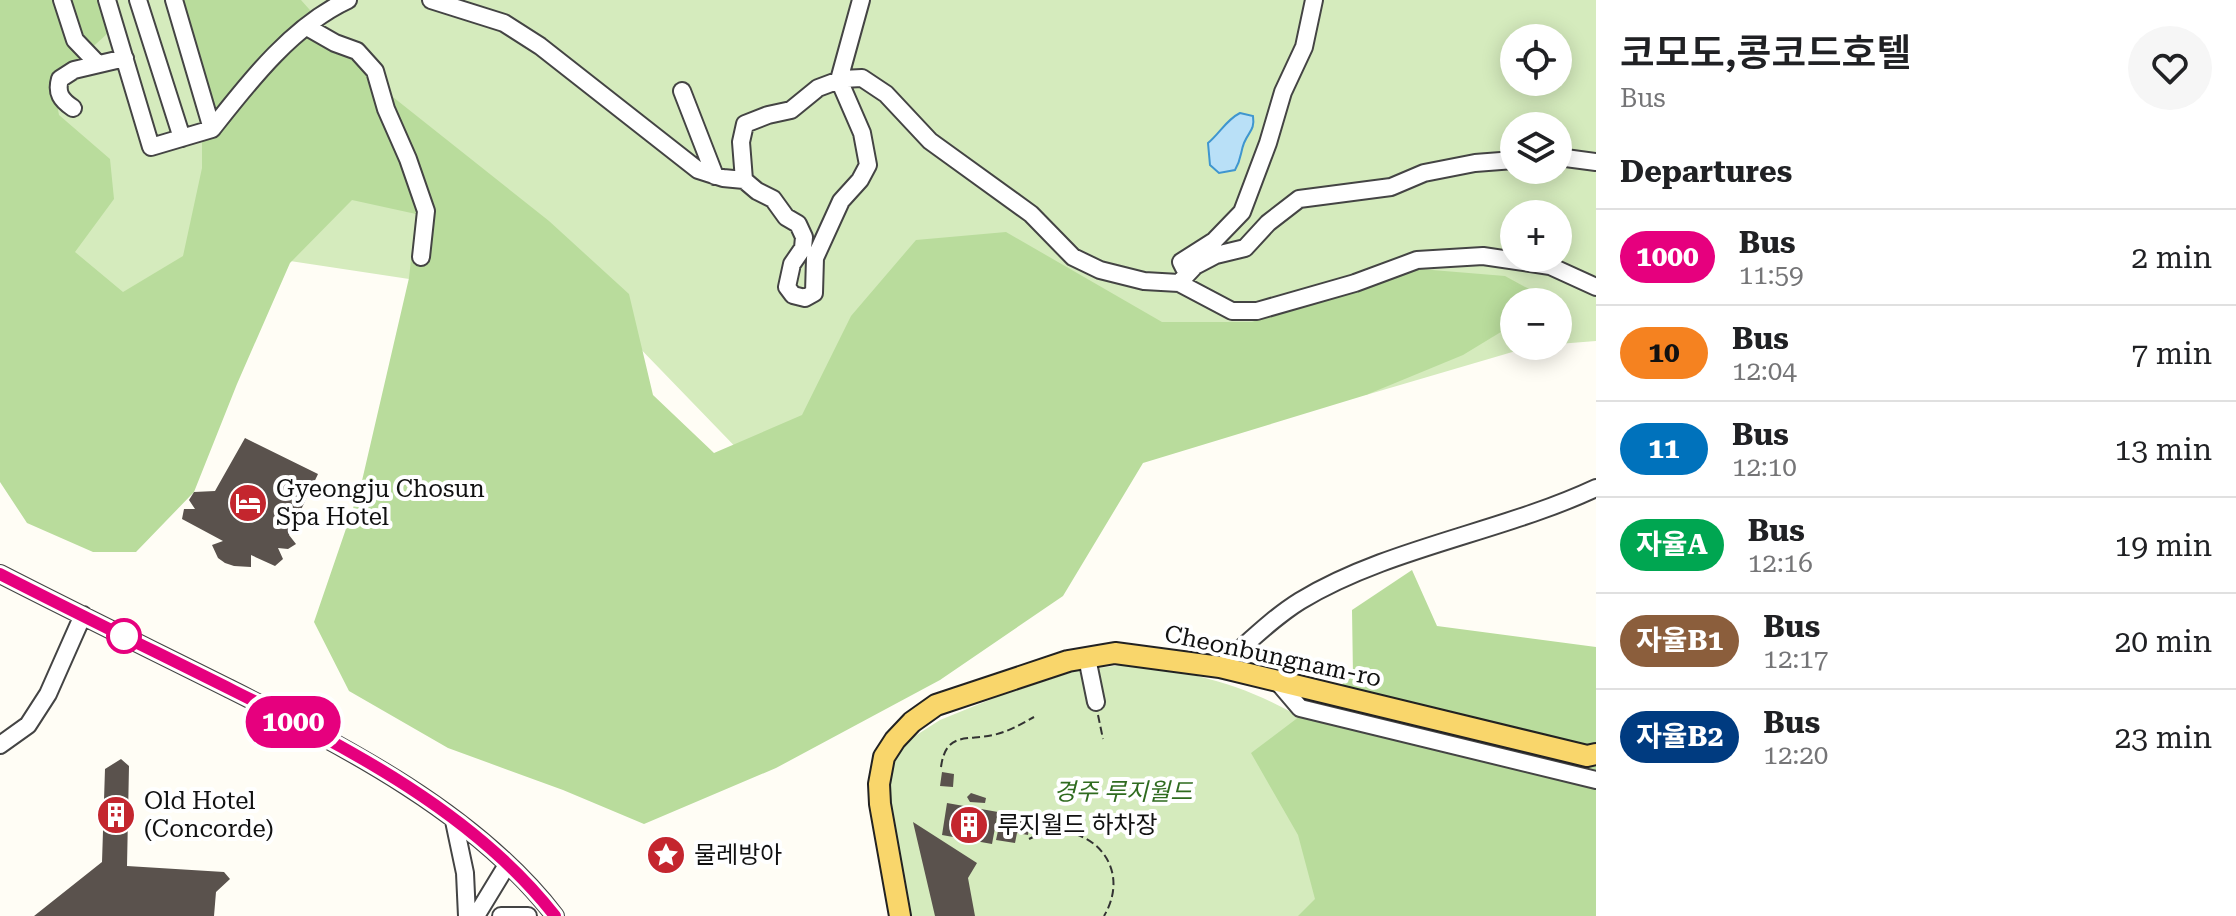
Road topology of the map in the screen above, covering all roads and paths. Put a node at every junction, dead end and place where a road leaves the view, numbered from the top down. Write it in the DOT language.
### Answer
graph roads {
  1 [pos="62,0"];
  2 [pos="107,0"];
  3 [pos="138,0"];
  4 [pos="174,0"];
  5 [pos="348,0"];
  6 [pos="431,0"];
  7 [pos="861,0"];
  8 [pos="1314,0"];
  9 [pos="307,27"];
  10 [pos="125,58"];
  11 [pos="97,63"];
  12 [pos="839,80"];
  13 [pos="682,91"];
  14 [pos="73,108"];
  15 [pos="212,129"];
  16 [pos="182,138"];
  17 [pos="1572,159"];
  18 [pos="1500,161"];
  19 [pos="1596,162"];
  20 [pos="715,176"];
  21 [pos="744,180"];
  22 [pos="421,257"];
  23 [pos="1195,266"];
  24 [pos="1179,283"];
  25 [pos="1596,287"];
  26 [pos="1596,488"];
  27 [pos="0,574"];
  28 [pos="83,615"];
  29 [pos="1087,658"];
  30 [pos="1220,667"];
  31 [pos="1275,679"];
  32 [pos="1096,702"];
  33 [pos="1034,717"];
  34 [pos="1103,739"];
  35 [pos="0,745"];
  36 [pos="1593,756"];
  37 [pos="941,767"];
  38 [pos="1596,780"];
  39 [pos="454,821"];
  40 [pos="1029,839"];
  41 [pos="507,865"];
  42 [pos="467,916"];
  43 [pos="476,916"];
  44 [pos="501,916"];
  45 [pos="528,916"];
  46 [pos="555,916"];
  47 [pos="900,916"];
  48 [pos="1104,916"];
  1 -- 11 [label="street"];
  2 -- 10 [label="street"];
  3 -- 16 [label="street"];
  4 -- 15 [label="street"];
  5 -- 9 [label="street"];
  6 -- 20 [label="street"];
  7 -- 12 [label="street"];
  8 -- 23 [label="street"];
  9 -- 15 [label="street"];
  9 -- 22 [label="street"];
  10 -- 11 [label="street"];
  10 -- 16 [label="street"];
  11 -- 14 [label="street"];
  12 -- 21 [label="street"];
  12 -- 21 [label="street"];
  12 -- 24 [label="street"];
  13 -- 20 [label="street"];
  15 -- 16 [label="street"];
  17 -- 19 [label="street"];
  18 -- 23 [label="street"];
  20 -- 21 [label="street"];
  23 -- 24 [label="street"];
  24 -- 25 [label="street"];
  26 -- 30 [label="street"];
  27 -- 28 [label="street"];
  28 -- 35 [label="street"];
  28 -- 39 [label="street"];
  29 -- 30 [label="main road, Cheonbungnam-ro"];
  29 -- 32 [label="street"];
  29 -- 47 [label="main road, Cheonbungnam-ro"];
  30 -- 31 [label="main road, Cheonbungnam-ro"];
  31 -- 36 [label="main road, Cheonbungnam-ro"];
  31 -- 38 [label="street"];
  32 -- 34 [label="path"];
  33 -- 37 [label="path"];
  39 -- 41 [label="street"];
  39 -- 42 [label="street"];
  40 -- 48 [label="path"];
  41 -- 43 [label="street"];
  41 -- 46 [label="street"];
  44 -- 45 [label="street"];
}
